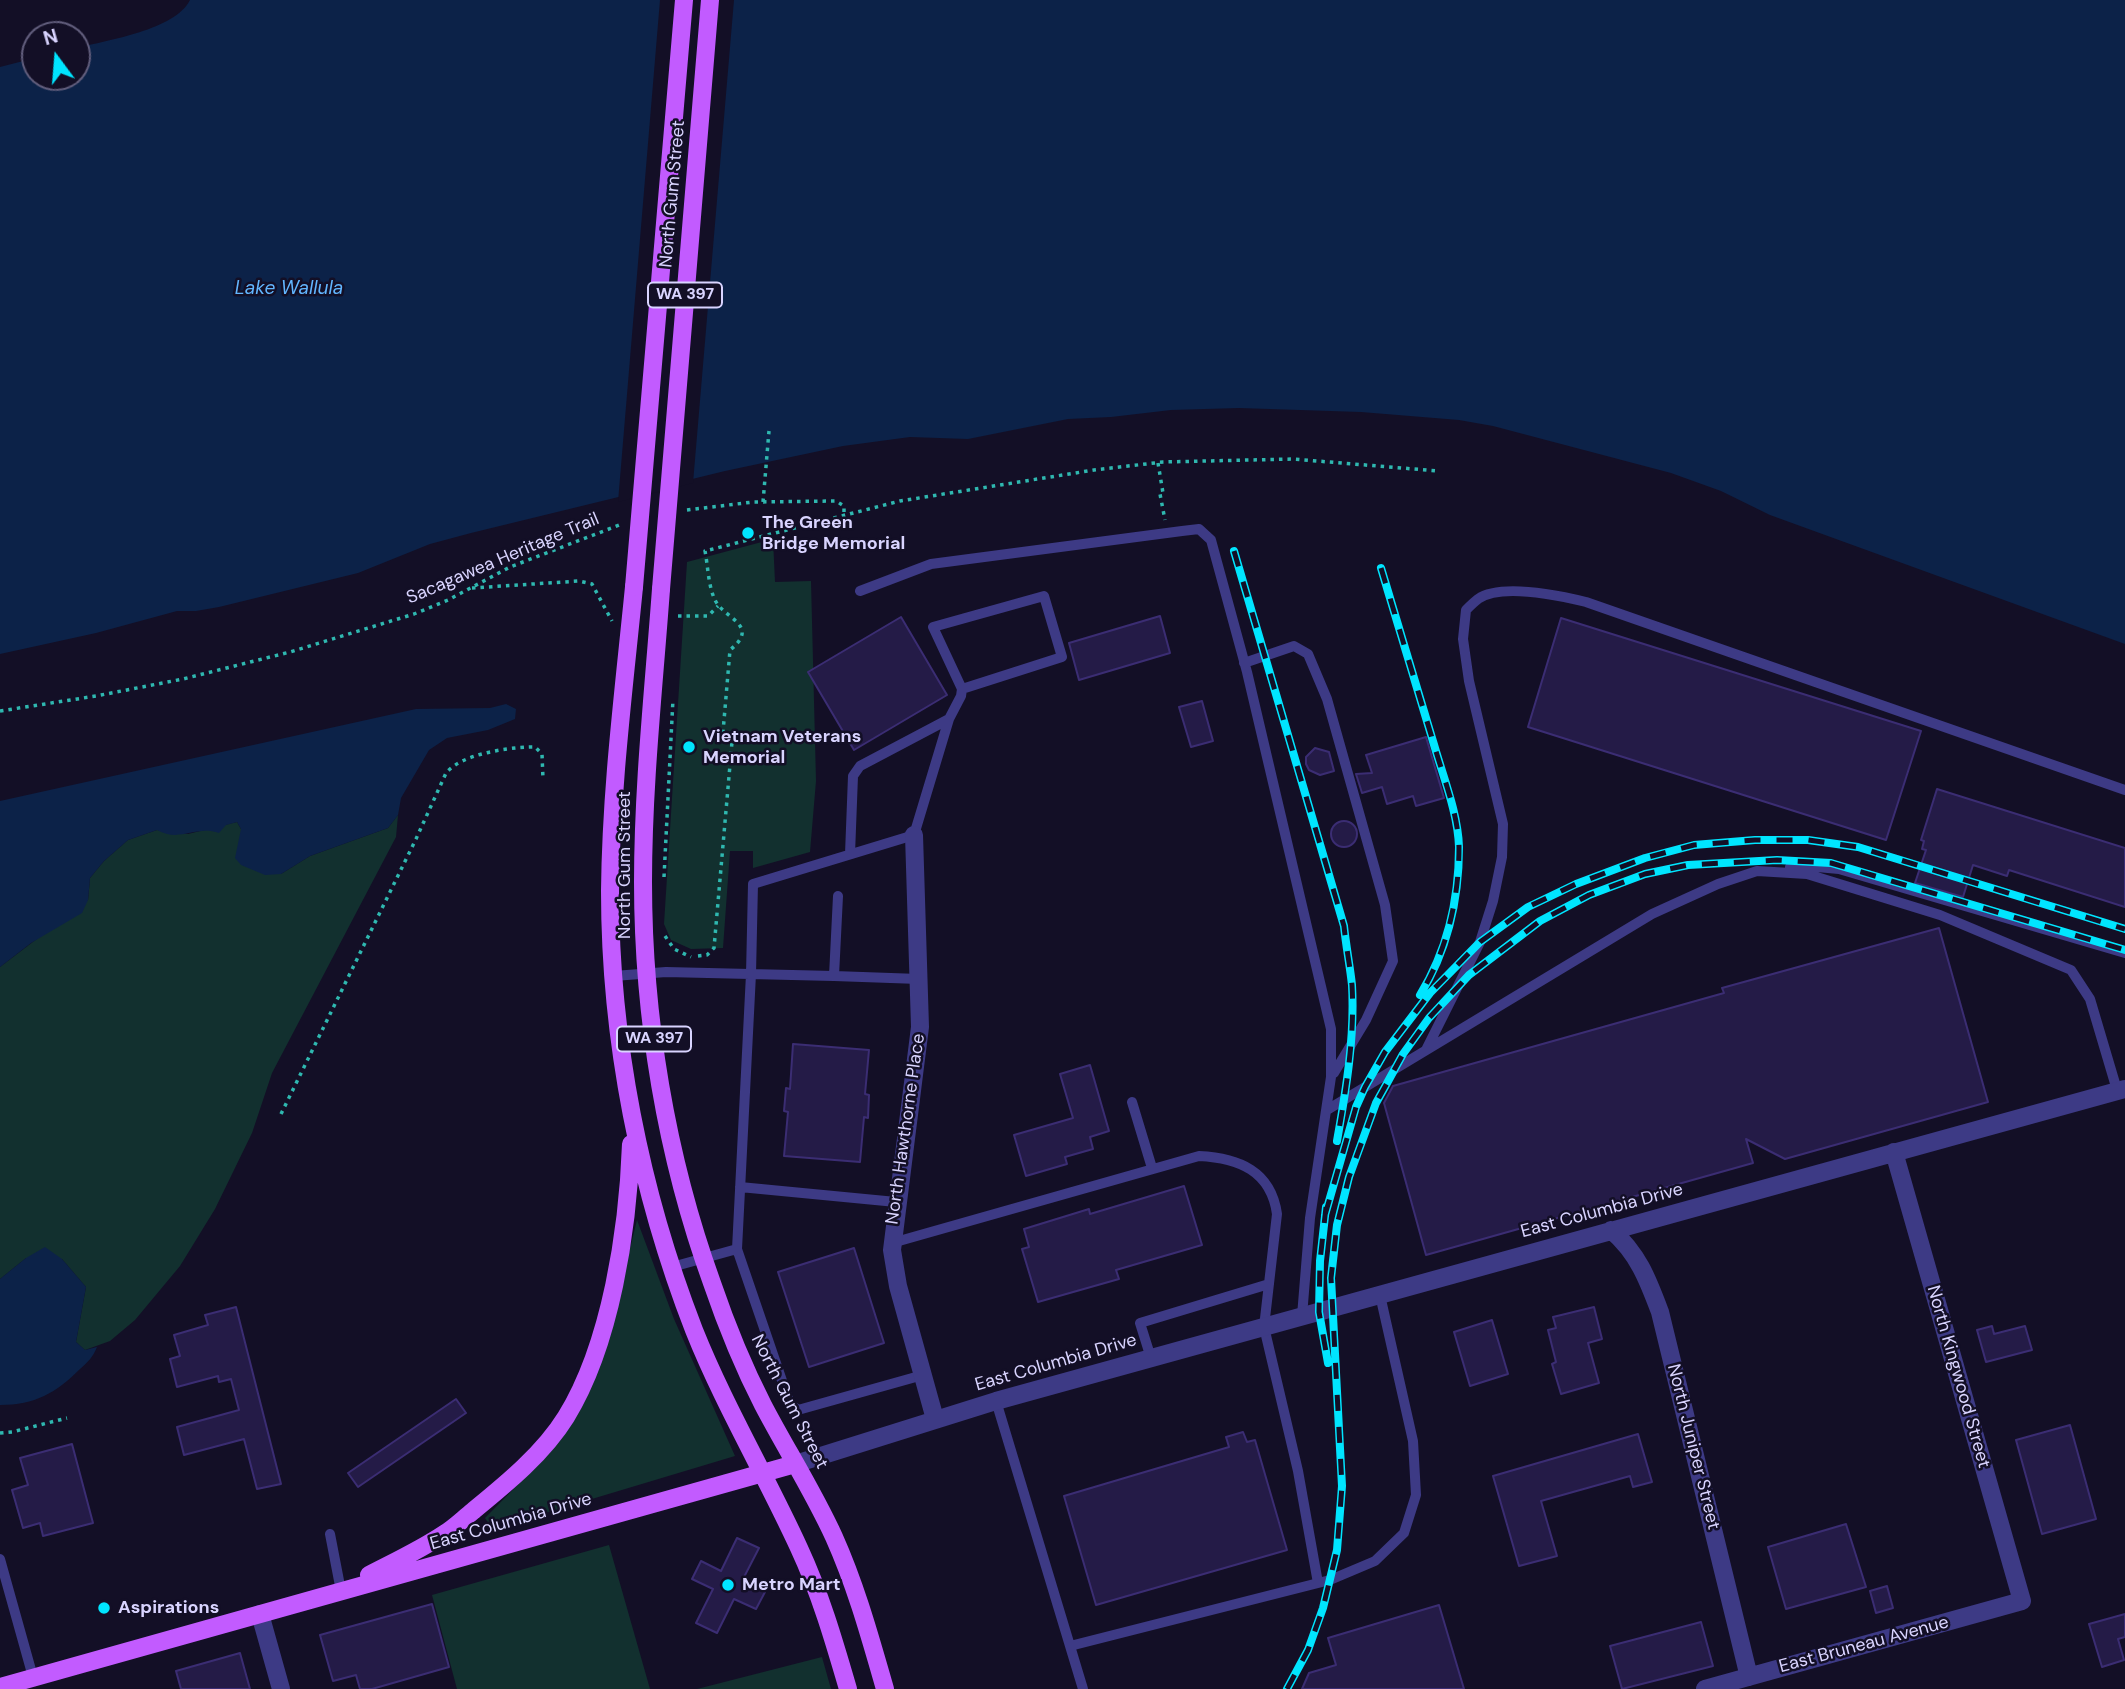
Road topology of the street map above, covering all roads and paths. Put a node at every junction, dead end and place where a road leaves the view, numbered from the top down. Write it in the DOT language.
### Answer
graph roads {
  1 [pos="684,0"];
  2 [pos="710,0"];
  3 [pos="769,431"];
  4 [pos="1158,463"];
  5 [pos="1438,471"];
  6 [pos="763,502"];
  7 [pos="686,510"];
  8 [pos="844,515"];
  9 [pos="1164,515"];
  10 [pos="632,521"];
  11 [pos="470,589"];
  12 [pos="860,591"];
  13 [pos="678,604"];
  14 [pos="718,606"];
  15 [pos="612,621"];
  16 [pos="1244,663"];
  17 [pos="962,690"];
  18 [pos="673,696"];
  19 [pos="0,711"];
  20 [pos="948,719"];
  21 [pos="543,779"];
  22 [pos="2125,790"];
  23 [pos="914,835"];
  24 [pos="850,854"];
  25 [pos="1757,871"];
  26 [pos="664,884"];
  27 [pos="838,896"];
  28 [pos="664,932"];
  29 [pos="2125,953"];
  30 [pos="647,973"];
  31 [pos="751,974"];
  32 [pos="614,976"];
  33 [pos="834,976"];
  34 [pos="919,979"];
  35 [pos="1426,1050"];
  36 [pos="1331,1077"];
  37 [pos="2121,1089"];
  38 [pos="1132,1102"];
  39 [pos="1327,1110"];
  40 [pos="281,1114"];
  41 [pos="633,1116"];
  42 [pos="1894,1152"];
  43 [pos="1152,1168"];
  44 [pos="740,1187"];
  45 [pos="896,1202"];
  46 [pos="1611,1230"];
  47 [pos="892,1243"];
  48 [pos="737,1249"];
  49 [pos="703,1258"];
  50 [pos="672,1267"];
  51 [pos="1269,1284"];
  52 [pos="1380,1295"];
  53 [pos="1302,1316"];
  54 [pos="1264,1326"];
  55 [pos="1151,1358"];
  56 [pos="923,1375"];
  57 [pos="996,1401"];
  58 [pos="67,1418"];
  59 [pos="935,1419"];
  60 [pos="0,1433"];
  61 [pos="795,1464"];
  62 [pos="761,1474"];
  63 [pos="330,1534"];
  64 [pos="0,1559"];
  65 [pos="1318,1583"];
  66 [pos="341,1591"];
  67 [pos="2022,1601"];
  68 [pos="260,1614"];
  69 [pos="1070,1646"];
  70 [pos="33,1677"];
  71 [pos="1749,1677"];
  72 [pos="0,1687"];
  73 [pos="281,1689"];
  74 [pos="848,1689"];
  75 [pos="885,1689"];
  76 [pos="1083,1689"];
  77 [pos="1705,1689"];
  1 -- 32 [label="main road, North Gum Street / WA 397, bridge"];
  2 -- 30 [label="main road, North Gum Street / WA 397, bridge"];
  3 -- 6 [label="path"];
  4 -- 5 [label="path"];
  4 -- 8 [label="path"];
  4 -- 9 [label="path"];
  6 -- 7 [label="path"];
  6 -- 8 [label="path"];
  8 -- 14 [label="path"];
  10 -- 11 [label="path, Sacagawea Heritage Trail"];
  11 -- 15 [label="path"];
  11 -- 19 [label="path, Sacagawea Heritage Trail"];
  12 -- 16 [label="lane"];
  13 -- 14 [label="path"];
  14 -- 28 [label="path"];
  16 -- 36 [label="lane"];
  16 -- 36 [label="lane"];
  17 -- 17 [label="lane"];
  17 -- 20 [label="lane"];
  18 -- 26 [label="path"];
  20 -- 23 [label="lane"];
  20 -- 24 [label="lane"];
  21 -- 40 [label="path"];
  22 -- 35 [label="lane"];
  23 -- 24 [label="lane"];
  23 -- 34 [label="street, North Hawthorne Place"];
  24 -- 31 [label="lane"];
  25 -- 29 [label="lane"];
  25 -- 35 [label="lane"];
  25 -- 37 [label="lane"];
  27 -- 33 [label="lane"];
  30 -- 31 [label="lane"];
  30 -- 32 [label="lane"];
  30 -- 49 [label="main road, North Gum Street / WA 397"];
  31 -- 33 [label="lane"];
  31 -- 44 [label="lane"];
  32 -- 41 [label="main road, North Gum Street / WA 397"];
  33 -- 34 [label="lane"];
  34 -- 45 [label="street, North Hawthorne Place"];
  35 -- 39 [label="lane"];
  36 -- 39 [label="lane"];
  37 -- 42 [label="street, East Columbia Drive"];
  38 -- 43 [label="lane"];
  39 -- 53 [label="lane"];
  41 -- 50 [label="main road, North Gum Street / WA 397"];
  41 -- 66 [label="main road"];
  42 -- 46 [label="street, East Columbia Drive"];
  42 -- 67 [label="street, North Kingwood Street"];
  43 -- 47 [label="lane"];
  43 -- 51 [label="lane"];
  44 -- 45 [label="lane"];
  44 -- 48 [label="lane"];
  45 -- 47 [label="street, North Hawthorne Place"];
  46 -- 52 [label="street, East Columbia Drive"];
  46 -- 71 [label="street, North Juniper Street"];
  47 -- 56 [label="street, North Hawthorne Place"];
  48 -- 49 [label="lane"];
  48 -- 56 [label="lane"];
  49 -- 50 [label="lane"];
  49 -- 61 [label="main road, North Gum Street / WA 397"];
  50 -- 62 [label="main road, North Gum Street / WA 397"];
  51 -- 54 [label="lane"];
  51 -- 55 [label="lane"];
  52 -- 53 [label="street, East Columbia Drive"];
  52 -- 65 [label="lane"];
  53 -- 54 [label="street, East Columbia Drive"];
  54 -- 55 [label="street, East Columbia Drive"];
  54 -- 65 [label="lane"];
  55 -- 57 [label="street, East Columbia Drive"];
  56 -- 59 [label="street, North Hawthorne Place"];
  57 -- 59 [label="street, East Columbia Drive"];
  57 -- 69 [label="lane"];
  58 -- 60 [label="path"];
  59 -- 61 [label="street, East Columbia Drive"];
  61 -- 62 [label="main road, East Columbia Drive"];
  61 -- 75 [label="main road, North Gum Street / WA 397"];
  62 -- 66 [label="main road, East Columbia Drive"];
  62 -- 74 [label="main road, North Gum Street / WA 397"];
  63 -- 66 [label="lane"];
  64 -- 70 [label="lane"];
  65 -- 69 [label="lane"];
  66 -- 68 [label="main road, East Columbia Drive"];
  67 -- 71 [label="street, East Bruneau Avenue"];
  68 -- 70 [label="main road, East Columbia Drive"];
  68 -- 73 [label="street"];
  69 -- 76 [label="lane"];
  70 -- 72 [label="main road, East Columbia Drive"];
  71 -- 77 [label="street, East Bruneau Avenue"];
}
